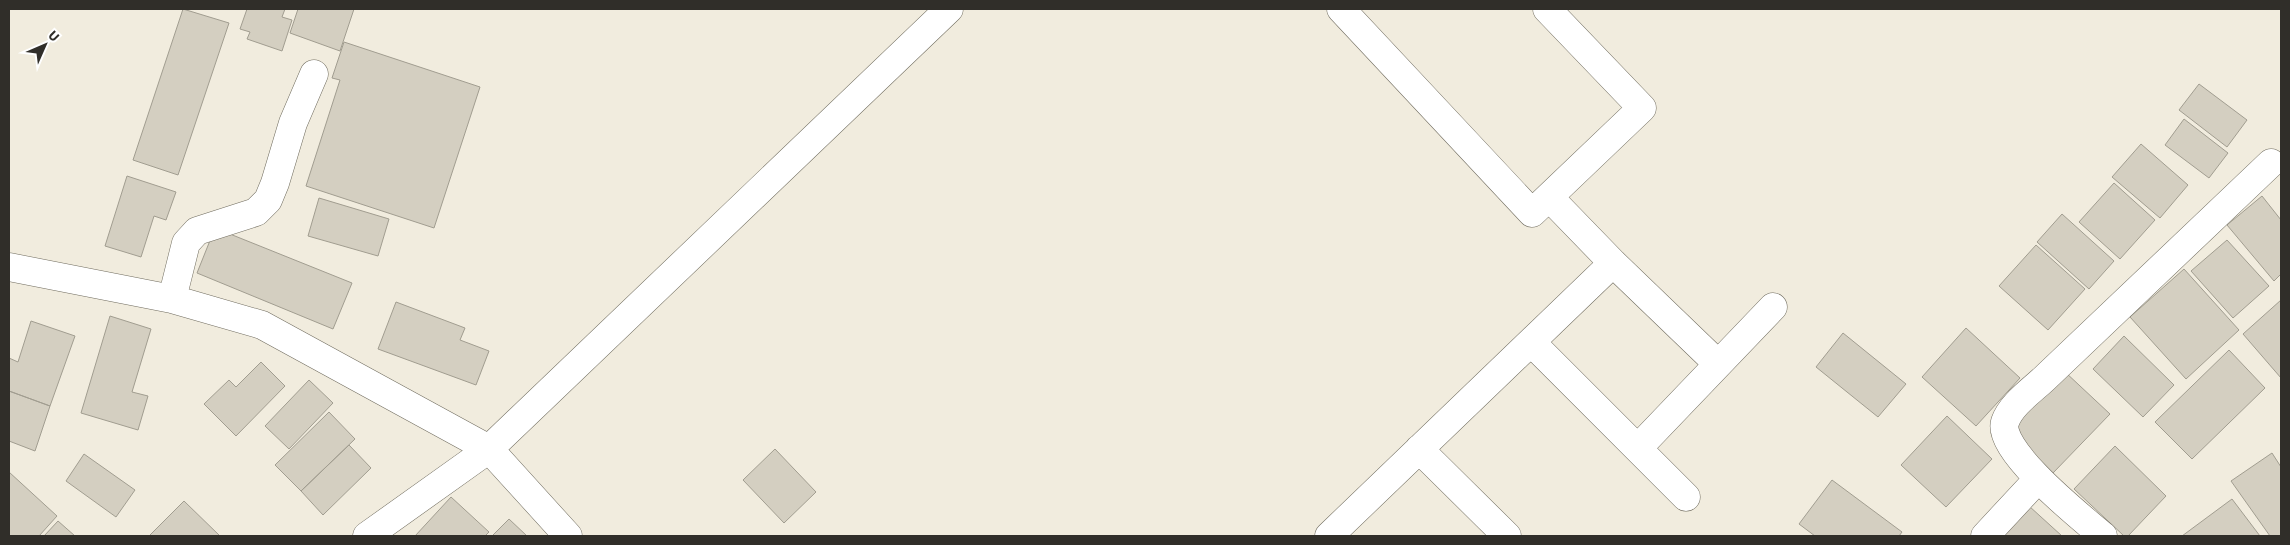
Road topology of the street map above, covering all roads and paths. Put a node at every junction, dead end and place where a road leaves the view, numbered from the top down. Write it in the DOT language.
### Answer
graph roads {
  1 [pos="949,9"];
  2 [pos="1341,9"];
  3 [pos="1547,9"];
  4 [pos="314,74"];
  5 [pos="2271,163"];
  6 [pos="1549,197"];
  7 [pos="1613,263"];
  8 [pos="9,267"];
  9 [pos="172,299"];
  10 [pos="1773,307"];
  11 [pos="1531,342"];
  12 [pos="1718,364"];
  13 [pos="1638,448"];
  14 [pos="489,449"];
  15 [pos="1419,449"];
  16 [pos="2038,479"];
  17 [pos="1686,497"];
  18 [pos="368,536"];
  19 [pos="568,536"];
  20 [pos="1329,536"];
  21 [pos="1507,536"];
  22 [pos="1986,536"];
  23 [pos="2103,536"];
  1 -- 14 [label="street"];
  2 -- 6 [label="street"];
  3 -- 6 [label="street"];
  4 -- 9 [label="street"];
  5 -- 16 [label="street"];
  6 -- 7 [label="street"];
  7 -- 11 [label="street"];
  7 -- 12 [label="street"];
  8 -- 9 [label="street"];
  9 -- 14 [label="street"];
  10 -- 12 [label="street"];
  11 -- 13 [label="street"];
  11 -- 15 [label="street"];
  12 -- 13 [label="street"];
  13 -- 17 [label="street"];
  14 -- 18 [label="street"];
  14 -- 19 [label="street"];
  15 -- 20 [label="street"];
  15 -- 21 [label="street"];
  16 -- 22 [label="street"];
  16 -- 23 [label="street"];
}
